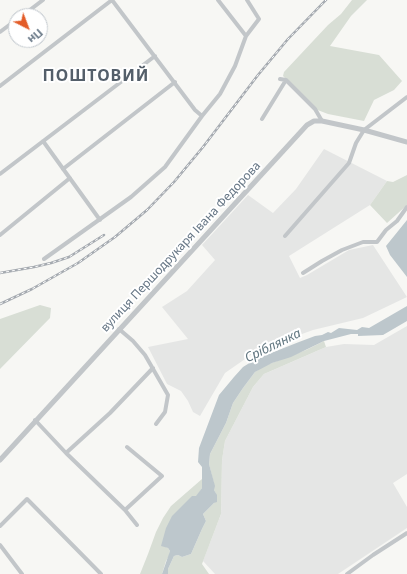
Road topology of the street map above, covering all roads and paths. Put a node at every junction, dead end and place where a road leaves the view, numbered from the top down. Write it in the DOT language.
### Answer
graph roads {
  1 [pos="43,0"];
  2 [pos="112,0"];
  3 [pos="218,0"];
  4 [pos="246,0"];
  5 [pos="32,8"];
  6 [pos="246,36"];
  7 [pos="155,56"];
  8 [pos="280,79"];
  9 [pos="286,80"];
  10 [pos="174,82"];
  11 [pos="0,86"];
  12 [pos="407,97"];
  13 [pos="202,116"];
  14 [pos="262,119"];
  15 [pos="322,121"];
  16 [pos="364,130"];
  17 [pos="43,141"];
  18 [pos="407,142"];
  19 [pos="63,169"];
  20 [pos="0,174"];
  21 [pos="70,178"];
  22 [pos="407,207"];
  23 [pos="100,220"];
  24 [pos="0,234"];
  25 [pos="285,236"];
  26 [pos="44,259"];
  27 [pos="303,273"];
  28 [pos="119,329"];
  29 [pos="153,368"];
  30 [pos="35,420"];
  31 [pos="156,424"];
  32 [pos="127,447"];
  33 [pos="66,453"];
  34 [pos="0,460"];
  35 [pos="125,510"];
  36 [pos="137,525"];
  37 [pos="0,526"];
  38 [pos="407,533"];
  39 [pos="0,545"];
  40 [pos="22,574"];
  41 [pos="101,574"];
  42 [pos="346,574"];
  1 -- 5 [label="street"];
  2 -- 7 [label="street"];
  2 -- 11 [label="street"];
  3 -- 6 [label="street"];
  4 -- 6 [label="street"];
  6 -- 13 [label="street"];
  7 -- 10 [label="street"];
  7 -- 17 [label="street"];
  8 -- 9 [label="street"];
  9 -- 14 [label="street"];
  9 -- 15 [label="street"];
  10 -- 13 [label="street"];
  10 -- 19 [label="street"];
  12 -- 16 [label="street"];
  13 -- 23 [label="street"];
  15 -- 16 [label="street"];
  15 -- 28 [label="street, вулиця Першодрукаря Івана Федорова"];
  16 -- 18 [label="street"];
  16 -- 25 [label="street"];
  17 -- 19 [label="street"];
  17 -- 20 [label="street"];
  19 -- 21 [label="street"];
  21 -- 23 [label="street"];
  21 -- 24 [label="street"];
  22 -- 27 [label="street"];
  23 -- 26 [label="street"];
  28 -- 29 [label="street"];
  28 -- 30 [label="street, вулиця Першодрукаря Івана Федорова"];
  29 -- 31 [label="street"];
  29 -- 33 [label="street"];
  30 -- 33 [label="street"];
  30 -- 34 [label="street, вулиця Першодрукаря Івана Федорова"];
  32 -- 35 [label="street"];
  33 -- 35 [label="street"];
  35 -- 36 [label="street"];
  37 -- 41 [label="street"];
  38 -- 42 [label="street"];
  39 -- 40 [label="street"];
}
